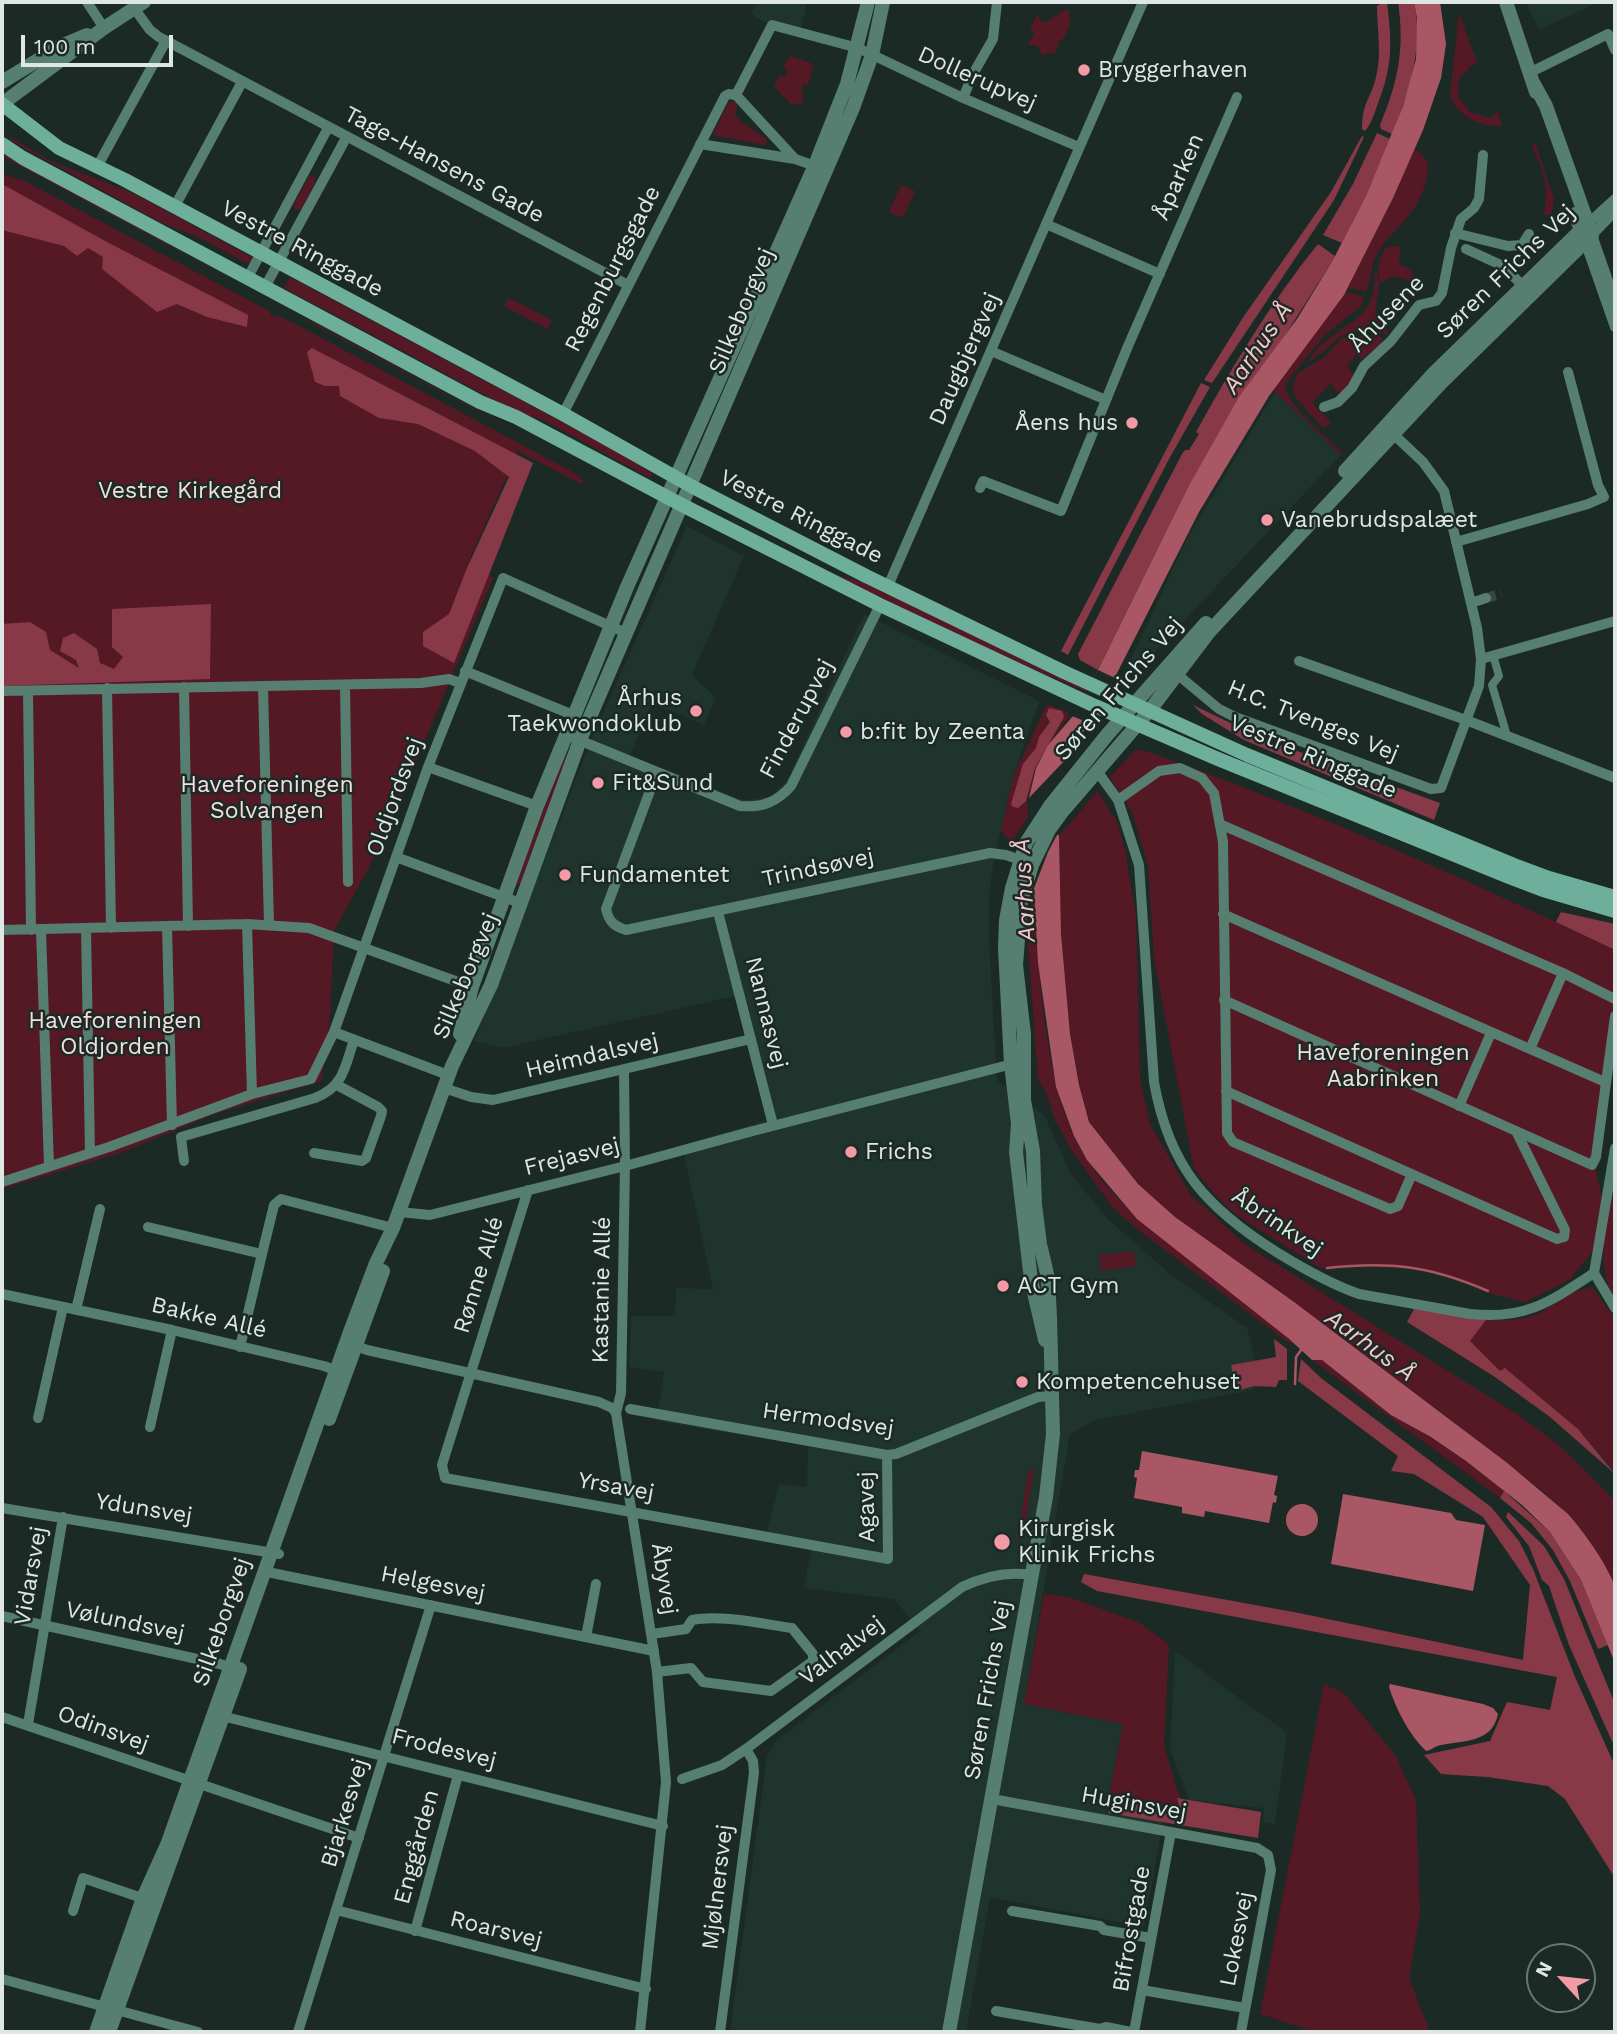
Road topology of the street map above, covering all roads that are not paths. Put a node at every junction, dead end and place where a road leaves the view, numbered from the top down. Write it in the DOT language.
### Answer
graph roads {
  1 [pos="87,2"];
  2 [pos="868,2"];
  3 [pos="883,2"];
  4 [pos="997,2"];
  5 [pos="1143,2"];
  6 [pos="1506,2"];
  7 [pos="139,5"];
  8 [pos="772,25"];
  9 [pos="104,28"];
  10 [pos="166,41"];
  11 [pos="858,48"];
  12 [pos="1615,50"];
  13 [pos="872,55"];
  14 [pos="1532,78"];
  15 [pos="2,82"];
  16 [pos="242,82"];
  17 [pos="736,95"];
  18 [pos="1237,97"];
  19 [pos="963,98"];
  20 [pos="2,104"];
  21 [pos="328,128"];
  22 [pos="346,138"];
  23 [pos="2,144"];
  24 [pos="700,144"];
  25 [pos="1080,147"];
  26 [pos="1483,155"];
  27 [pos="795,159"];
  28 [pos="97,167"];
  29 [pos="820,168"];
  30 [pos="1615,199"];
  31 [pos="174,206"];
  32 [pos="1615,211"];
  33 [pos="1046,224"];
  34 [pos="1455,233"];
  35 [pos="1586,233"];
  36 [pos="1529,234"];
  37 [pos="1508,246"];
  38 [pos="1466,249"];
  39 [pos="261,252"];
  40 [pos="279,262"];
  41 [pos="1503,266"];
  42 [pos="1160,274"];
  43 [pos="248,277"];
  44 [pos="628,285"];
  45 [pos="265,287"];
  46 [pos="1527,290"];
  47 [pos="1615,302"];
  48 [pos="1615,327"];
  49 [pos="991,351"];
  50 [pos="1568,372"];
  51 [pos="1106,400"];
  52 [pos="1324,407"];
  53 [pos="563,414"];
  54 [pos="1390,430"];
  55 [pos="676,478"];
  56 [pos="691,486"];
  57 [pos="980,488"];
  58 [pos="667,497"];
  59 [pos="1610,498"];
  60 [pos="682,505"];
  61 [pos="1456,542"];
  62 [pos="888,586"];
  63 [pos="1486,598"];
  64 [pos="1471,603"];
  65 [pos="880,605"];
  66 [pos="1615,621"];
  67 [pos="611,626"];
  68 [pos="626,633"];
  69 [pos="1493,655"];
  70 [pos="1481,659"];
  71 [pos="1299,661"];
  72 [pos="465,671"];
  73 [pos="1178,675"];
  74 [pos="460,683"];
  75 [pos="345,685"];
  76 [pos="263,686"];
  77 [pos="184,687"];
  78 [pos="107,688"];
  79 [pos="2,691"];
  80 [pos="28,691"];
  81 [pos="1136,704"];
  82 [pos="1150,710"];
  83 [pos="573,715"];
  84 [pos="1122,718"];
  85 [pos="1466,720"];
  86 [pos="1137,725"];
  87 [pos="565,734"];
  88 [pos="1507,736"];
  89 [pos="580,740"];
  90 [pos="428,767"];
  91 [pos="1097,771"];
  92 [pos="657,772"];
  93 [pos="1615,778"];
  94 [pos="1118,800"];
  95 [pos="537,806"];
  96 [pos="1222,825"];
  97 [pos="396,857"];
  98 [pos="1026,862"];
  99 [pos="348,882"];
  100 [pos="504,896"];
  101 [pos="1615,897"];
  102 [pos="520,902"];
  103 [pos="1615,911"];
  104 [pos="718,912"];
  105 [pos="1223,914"];
  106 [pos="247,924"];
  107 [pos="269,925"];
  108 [pos="188,926"];
  109 [pos="167,927"];
  110 [pos="86,928"];
  111 [pos="111,928"];
  112 [pos="2,930"];
  113 [pos="36,930"];
  114 [pos="363,948"];
  115 [pos="1563,974"];
  116 [pos="472,988"];
  117 [pos="1615,999"];
  118 [pos="1224,1000"];
  119 [pos="1615,1016"];
  120 [pos="334,1032"];
  121 [pos="1491,1033"];
  122 [pos="751,1039"];
  123 [pos="354,1040"];
  124 [pos="1530,1049"];
  125 [pos="1017,1063"];
  126 [pos="624,1070"];
  127 [pos="448,1077"];
  128 [pos="1605,1082"];
  129 [pos="337,1085"];
  130 [pos="1226,1091"];
  131 [pos="251,1094"];
  132 [pos="1459,1105"];
  133 [pos="172,1125"];
  134 [pos="773,1125"];
  135 [pos="1516,1131"];
  136 [pos="1615,1148"];
  137 [pos="90,1153"];
  138 [pos="314,1153"];
  139 [pos="184,1161"];
  140 [pos="49,1166"];
  141 [pos="625,1166"];
  142 [pos="1412,1174"];
  143 [pos="2,1182"];
  144 [pos="528,1190"];
  145 [pos="100,1209"];
  146 [pos="399,1212"];
  147 [pos="148,1227"];
  148 [pos="393,1228"];
  149 [pos="262,1254"];
  150 [pos="1594,1273"];
  151 [pos="2,1294"];
  152 [pos="63,1307"];
  153 [pos="1615,1308"];
  154 [pos="76,1310"];
  155 [pos="172,1330"];
  156 [pos="351,1345"];
  157 [pos="240,1347"];
  158 [pos="341,1372"];
  159 [pos="471,1373"];
  160 [pos="1053,1396"];
  161 [pos="630,1409"];
  162 [pos="616,1413"];
  163 [pos="38,1418"];
  164 [pos="150,1427"];
  165 [pos="887,1455"];
  166 [pos="2,1508"];
  167 [pos="632,1511"];
  168 [pos="63,1517"];
  169 [pos="275,1553"];
  170 [pos="888,1559"];
  171 [pos="272,1573"];
  172 [pos="1032,1576"];
  173 [pos="596,1584"];
  174 [pos="431,1605"];
  175 [pos="2,1616"];
  176 [pos="44,1626"];
  177 [pos="652,1633"];
  178 [pos="586,1637"];
  179 [pos="654,1651"];
  180 [pos="235,1669"];
  181 [pos="657,1672"];
  182 [pos="219,1716"];
  183 [pos="2,1717"];
  184 [pos="28,1724"];
  185 [pos="746,1749"];
  186 [pos="385,1756"];
  187 [pos="458,1775"];
  188 [pos="682,1779"];
  189 [pos="194,1783"];
  190 [pos="992,1799"];
  191 [pos="663,1826"];
  192 [pos="1171,1832"];
  193 [pos="359,1838"];
  194 [pos="1268,1854"];
  195 [pos="149,1900"];
  196 [pos="73,1910"];
  197 [pos="336,1910"];
  198 [pos="1012,1911"];
  199 [pos="415,1931"];
  200 [pos="1151,1938"];
  201 [pos="2,1979"];
  202 [pos="646,1989"];
  203 [pos="1142,1990"];
  204 [pos="1245,2007"];
  205 [pos="111,2009"];
  206 [pos="996,2011"];
  207 [pos="96,2032"];
  208 [pos="109,2032"];
  209 [pos="198,2032"];
  210 [pos="298,2032"];
  211 [pos="640,2032"];
  212 [pos="720,2032"];
  213 [pos="949,2032"];
  214 [pos="1133,2032"];
  215 [pos="1241,2032"];
  1 -- 9 [label="street"];
  2 -- 11 [label="street, Silkeborgvej"];
  3 -- 13 [label="street, Silkeborgvej"];
  4 -- 19 [label="street"];
  5 -- 25 [label="street, Daugbjergvej"];
  6 -- 14 [label="street"];
  7 -- 9 [label="street"];
  7 -- 10 [label="street, Tage-Hansens Gade"];
  8 -- 11 [label="street, Dollerupvej"];
  8 -- 17 [label="street, Regenburgsgade"];
  9 -- 15 [label="street"];
  9 -- 20 [label="street"];
  10 -- 16 [label="street, Tage-Hansens Gade"];
  10 -- 28 [label="street"];
  11 -- 13 [label="street, Dollerupvej"];
  11 -- 29 [label="street, Silkeborgvej"];
  12 -- 14 [label="street"];
  13 -- 19 [label="street, Dollerupvej"];
  13 -- 29 [label="street, Silkeborgvej"];
  14 -- 35 [label="street"];
  16 -- 21 [label="street, Tage-Hansens Gade"];
  16 -- 31 [label="street"];
  17 -- 24 [label="street, Regenburgsgade"];
  17 -- 27 [label="street"];
  18 -- 42 [label="street, Åparken"];
  19 -- 25 [label="street, Dollerupvej"];
  20 -- 28 [label="main road, Vestre Ringgade"];
  21 -- 22 [label="street, Tage-Hansens Gade"];
  21 -- 39 [label="street"];
  22 -- 40 [label="street"];
  22 -- 44 [label="street, Tage-Hansens Gade"];
  23 -- 43 [label="main road, Vestre Ringgade"];
  24 -- 27 [label="street"];
  24 -- 44 [label="street, Regenburgsgade"];
  25 -- 33 [label="street, Daugbjergvej"];
  26 -- 34 [label="street, Åhusene"];
  27 -- 29 [label="street"];
  28 -- 31 [label="main road, Vestre Ringgade"];
  29 -- 55 [label="street, Silkeborgvej"];
  29 -- 56 [label="street, Silkeborgvej"];
  30 -- 35 [label="street, Søren Frichs Vej"];
  31 -- 39 [label="main road, Vestre Ringgade"];
  32 -- 35 [label="street, Søren Frichs Vej"];
  33 -- 42 [label="street"];
  33 -- 49 [label="street, Daugbjergvej"];
  34 -- 37 [label="street"];
  34 -- 52 [label="street, Åhusene"];
  35 -- 46 [label="street, Søren Frichs Vej"];
  35 -- 47 [label="street"];
  35 -- 48 [label="street"];
  36 -- 37 [label="street"];
  37 -- 41 [label="street"];
  38 -- 41 [label="street"];
  39 -- 40 [label="main road, Vestre Ringgade"];
  39 -- 43 [label="street"];
  40 -- 45 [label="street"];
  40 -- 53 [label="main road, Vestre Ringgade"];
  41 -- 46 [label="street"];
  42 -- 51 [label="street, Åparken"];
  43 -- 45 [label="main road, Vestre Ringgade"];
  44 -- 53 [label="street, Regenburgsgade"];
  45 -- 58 [label="main road, Vestre Ringgade"];
  46 -- 54 [label="street, Søren Frichs Vej"];
  49 -- 51 [label="street"];
  49 -- 62 [label="street, Daugbjergvej"];
  50 -- 59 [label="street"];
  51 -- 57 [label="street, Åparken"];
  53 -- 55 [label="main road, Vestre Ringgade"];
  54 -- 61 [label="street"];
  54 -- 73 [label="street, Søren Frichs Vej"];
  54 -- 81 [label="street, Søren Frichs Vej"];
  55 -- 56 [label="main road, Vestre Ringgade"];
  55 -- 58 [label="street, Silkeborgvej"];
  56 -- 60 [label="street, Silkeborgvej"];
  56 -- 62 [label="main road, Vestre Ringgade"];
  58 -- 60 [label="main road, Vestre Ringgade"];
  58 -- 67 [label="street, Silkeborgvej"];
  59 -- 61 [label="street"];
  60 -- 65 [label="main road, Vestre Ringgade"];
  60 -- 68 [label="street, Silkeborgvej"];
  61 -- 64 [label="street"];
  62 -- 81 [label="main road, Vestre Ringgade"];
  63 -- 64 [label="street"];
  64 -- 70 [label="street"];
  65 -- 84 [label="main road, Vestre Ringgade"];
  65 -- 92 [label="street, Finderupvej"];
  66 -- 69 [label="street"];
  67 -- 68 [label="street"];
  67 -- 72 [label="street, Oldjordsvej"];
  67 -- 83 [label="street, Silkeborgvej"];
  68 -- 89 [label="street, Silkeborgvej"];
  69 -- 70 [label="street"];
  69 -- 88 [label="street"];
  70 -- 85 [label="street"];
  71 -- 85 [label="street"];
  72 -- 74 [label="street, Oldjordsvej"];
  72 -- 83 [label="street"];
  73 -- 82 [label="street, Søren Frichs Vej"];
  73 -- 85 [label="street, H.C. Tvenges Vej"];
  74 -- 75 [label="street"];
  74 -- 90 [label="street, Oldjordsvej"];
  75 -- 76 [label="street"];
  75 -- 99 [label="street"];
  76 -- 77 [label="street"];
  76 -- 107 [label="street"];
  77 -- 78 [label="street"];
  77 -- 108 [label="street"];
  78 -- 80 [label="street"];
  78 -- 111 [label="street"];
  79 -- 80 [label="street"];
  80 -- 113 [label="street"];
  81 -- 82 [label="main road, Vestre Ringgade"];
  81 -- 84 [label="street, Søren Frichs Vej"];
  82 -- 86 [label="street, Søren Frichs Vej"];
  82 -- 101 [label="main road, Vestre Ringgade"];
  83 -- 87 [label="street, Silkeborgvej"];
  84 -- 86 [label="main road, Vestre Ringgade"];
  84 -- 98 [label="street, Søren Frichs Vej"];
  85 -- 88 [label="street"];
  86 -- 91 [label="street, Søren Frichs Vej"];
  86 -- 103 [label="main road, Vestre Ringgade"];
  87 -- 89 [label="street, Finderupvej"];
  87 -- 95 [label="street, Silkeborgvej"];
  88 -- 93 [label="street"];
  89 -- 92 [label="street, Finderupvej"];
  89 -- 102 [label="street, Silkeborgvej"];
  90 -- 95 [label="street"];
  90 -- 97 [label="street, Oldjordsvej"];
  91 -- 94 [label="street, Åbrinkvej"];
  91 -- 98 [label="street, Søren Frichs Vej"];
  92 -- 104 [label="street, Trindsøvej"];
  94 -- 96 [label="street"];
  94 -- 150 [label="street, Åbrinkvej"];
  95 -- 100 [label="street, Silkeborgvej"];
  96 -- 105 [label="street"];
  96 -- 115 [label="street"];
  97 -- 100 [label="street, Silkeborgvej"];
  97 -- 114 [label="street, Oldjordsvej"];
  98 -- 104 [label="street, Trindsøvej"];
  98 -- 125 [label="street, Søren Frichs Vej"];
  100 -- 102 [label="street, Silkeborgvej"];
  100 -- 116 [label="street, Silkeborgvej"];
  102 -- 127 [label="street, Silkeborgvej"];
  104 -- 122 [label="street, Nannasvej"];
  105 -- 118 [label="street"];
  105 -- 121 [label="street"];
  106 -- 107 [label="street, Silkeborgvej"];
  106 -- 108 [label="street, Silkeborgvej"];
  106 -- 131 [label="street"];
  107 -- 114 [label="street, Silkeborgvej"];
  108 -- 109 [label="street, Silkeborgvej"];
  109 -- 111 [label="street, Silkeborgvej"];
  109 -- 133 [label="street"];
  110 -- 111 [label="street, Silkeborgvej"];
  110 -- 113 [label="street, Silkeborgvej"];
  110 -- 137 [label="street"];
  112 -- 113 [label="street, Silkeborgvej"];
  113 -- 140 [label="street"];
  114 -- 116 [label="street, Silkeborgvej"];
  114 -- 120 [label="street, Oldjordsvej"];
  115 -- 117 [label="street"];
  115 -- 124 [label="street"];
  116 -- 127 [label="street, Silkeborgvej"];
  118 -- 130 [label="street"];
  118 -- 132 [label="street"];
  119 -- 128 [label="street"];
  120 -- 123 [label="street, Silkeborgvej"];
  120 -- 131 [label="street, Oldjordsvej"];
  121 -- 124 [label="street"];
  121 -- 132 [label="street"];
  122 -- 126 [label="street, Heimdalsvej"];
  122 -- 134 [label="street, Nannasvej"];
  123 -- 127 [label="street, Silkeborgvej"];
  123 -- 129 [label="street"];
  124 -- 128 [label="street"];
  125 -- 134 [label="street, Frejasvej"];
  125 -- 160 [label="street, Søren Frichs Vej"];
  126 -- 127 [label="street, Heimdalsvej"];
  126 -- 141 [label="street, Kastanie Allé"];
  127 -- 146 [label="street, Silkeborgvej"];
  128 -- 135 [label="street"];
  129 -- 138 [label="street"];
  129 -- 139 [label="street"];
  130 -- 142 [label="street"];
  130 -- 142 [label="street"];
  131 -- 133 [label="street, Oldjordsvej"];
  132 -- 135 [label="street"];
  133 -- 137 [label="street, Oldjordsvej"];
  134 -- 141 [label="street, Frejasvej"];
  135 -- 142 [label="street"];
  136 -- 150 [label="street"];
  137 -- 140 [label="street, Oldjordsvej"];
  140 -- 143 [label="street, Oldjordsvej"];
  141 -- 144 [label="street, Frejasvej"];
  141 -- 162 [label="street, Kastanie Allé"];
  144 -- 146 [label="street, Frejasvej"];
  144 -- 159 [label="street, Rønne Allé"];
  145 -- 154 [label="street"];
  146 -- 148 [label="street, Silkeborgvej"];
  147 -- 149 [label="street"];
  148 -- 149 [label="street"];
  148 -- 156 [label="street, Silkeborgvej"];
  149 -- 157 [label="street"];
  150 -- 153 [label="street"];
  151 -- 152 [label="street, Bakke Allé"];
  152 -- 154 [label="street, Bakke Allé"];
  152 -- 163 [label="street"];
  154 -- 155 [label="street, Bakke Allé"];
  155 -- 157 [label="street, Bakke Allé"];
  155 -- 164 [label="street"];
  156 -- 158 [label="street, Silkeborgvej"];
  156 -- 159 [label="street"];
  157 -- 158 [label="street, Bakke Allé"];
  158 -- 169 [label="street, Silkeborgvej"];
  159 -- 162 [label="street"];
  159 -- 167 [label="street, Yrsavej"];
  160 -- 165 [label="street, Hermodsvej"];
  160 -- 172 [label="street, Søren Frichs Vej"];
  161 -- 165 [label="street, Hermodsvej"];
  162 -- 167 [label="street, Åbyvej"];
  165 -- 170 [label="street, Agavej"];
  166 -- 168 [label="street, Ydunsvej"];
  167 -- 170 [label="street, Yrsavej"];
  167 -- 177 [label="street, Åbyvej"];
  168 -- 169 [label="street, Ydunsvej"];
  168 -- 176 [label="street, Vidarsvej"];
  169 -- 171 [label="street, Silkeborgvej"];
  169 -- 180 [label="street, Silkeborgvej"];
  171 -- 174 [label="street, Helgesvej"];
  171 -- 180 [label="street, Silkeborgvej"];
  172 -- 185 [label="street, Valhalvej"];
  172 -- 190 [label="street, Søren Frichs Vej"];
  173 -- 178 [label="street"];
  174 -- 178 [label="street, Helgesvej"];
  174 -- 186 [label="street, Bjarkesvej"];
  175 -- 176 [label="street, Vølundsvej"];
  176 -- 180 [label="street, Vølundsvej"];
  176 -- 184 [label="street, Vidarsvej"];
  177 -- 179 [label="street, Åbyvej"];
  177 -- 181 [label="street"];
  178 -- 179 [label="street, Helgesvej"];
  179 -- 181 [label="street, Åbyvej"];
  180 -- 182 [label="street, Silkeborgvej"];
  181 -- 191 [label="street, Åbyvej"];
  182 -- 186 [label="street, Frodesvej"];
  182 -- 189 [label="street, Silkeborgvej"];
  183 -- 184 [label="street, Odinsvej"];
  184 -- 189 [label="street, Odinsvej"];
  185 -- 188 [label="street, Valhalvej"];
  185 -- 212 [label="street, Mjølnersvej"];
  186 -- 187 [label="street, Frodesvej"];
  186 -- 193 [label="street, Bjarkesvej"];
  187 -- 191 [label="street, Frodesvej"];
  187 -- 199 [label="street, Enggården"];
  189 -- 193 [label="street, Odinsvej"];
  189 -- 195 [label="street, Silkeborgvej"];
  190 -- 192 [label="street, Huginsvej"];
  190 -- 213 [label="street, Søren Frichs Vej"];
  191 -- 202 [label="street, Åbyvej"];
  192 -- 194 [label="street, Huginsvej"];
  192 -- 200 [label="street, Bifrostgade"];
  193 -- 197 [label="street, Bjarkesvej"];
  194 -- 204 [label="street, Lokesvej"];
  195 -- 196 [label="street"];
  195 -- 205 [label="street, Silkeborgvej"];
  197 -- 199 [label="street, Roarsvej"];
  197 -- 210 [label="street, Bjarkesvej"];
  198 -- 200 [label="street"];
  199 -- 202 [label="street, Roarsvej"];
  200 -- 203 [label="street, Bifrostgade"];
  201 -- 205 [label="street"];
  202 -- 211 [label="street, Åbyvej"];
  203 -- 204 [label="street"];
  203 -- 214 [label="street, Bifrostgade"];
  204 -- 215 [label="street, Lokesvej"];
  205 -- 207 [label="street, Silkeborgvej"];
  205 -- 208 [label="street, Silkeborgvej"];
  205 -- 209 [label="street"];
  206 -- 214 [label="street"];
}
